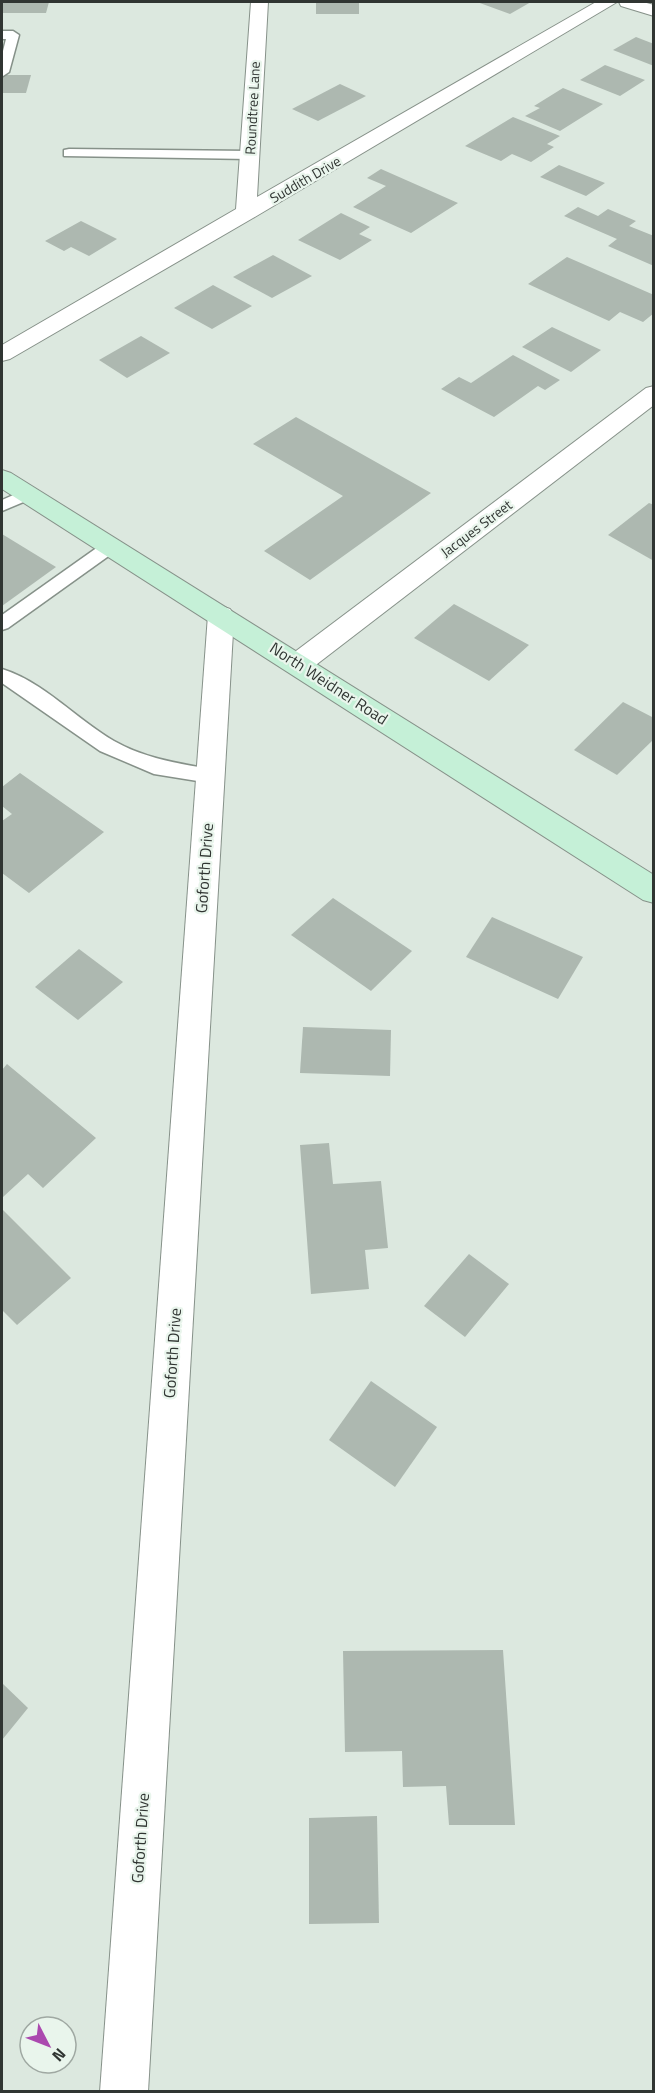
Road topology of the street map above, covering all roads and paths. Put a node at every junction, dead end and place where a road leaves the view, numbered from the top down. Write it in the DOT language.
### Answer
graph roads {
  1 [pos="259,2"];
  2 [pos="608,2"];
  3 [pos="627,2"];
  4 [pos="654,11"];
  5 [pos="2,35"];
  6 [pos="3,72"];
  7 [pos="69,153"];
  8 [pos="250,155"];
  9 [pos="246,214"];
  10 [pos="2,354"];
  11 [pos="654,393"];
  12 [pos="2,478"];
  13 [pos="27,494"];
  14 [pos="2,506"];
  15 [pos="111,546"];
  16 [pos="221,615"];
  17 [pos="2,624"];
  18 [pos="298,664"];
  19 [pos="2,676"];
  20 [pos="210,776"];
  21 [pos="654,891"];
  22 [pos="124,2091"];
  1 -- 8 [label="street, Roundtree Lane"];
  2 -- 9 [label="street, Suddith Drive"];
  3 -- 4 [label="street"];
  5 -- 6 [label="lane"];
  7 -- 8 [label="lane"];
  8 -- 9 [label="street, Roundtree Lane"];
  9 -- 10 [label="street, Suddith Drive"];
  11 -- 18 [label="street, Jacques Street"];
  12 -- 13 [label="main road, North Weidner Road"];
  13 -- 14 [label="lane"];
  13 -- 15 [label="main road, North Weidner Road"];
  15 -- 16 [label="main road, North Weidner Road"];
  15 -- 17 [label="lane"];
  16 -- 18 [label="main road, North Weidner Road"];
  16 -- 20 [label="street, Goforth Drive"];
  18 -- 21 [label="main road, North Weidner Road"];
  19 -- 20 [label="lane"];
  20 -- 22 [label="street, Goforth Drive"];
}
